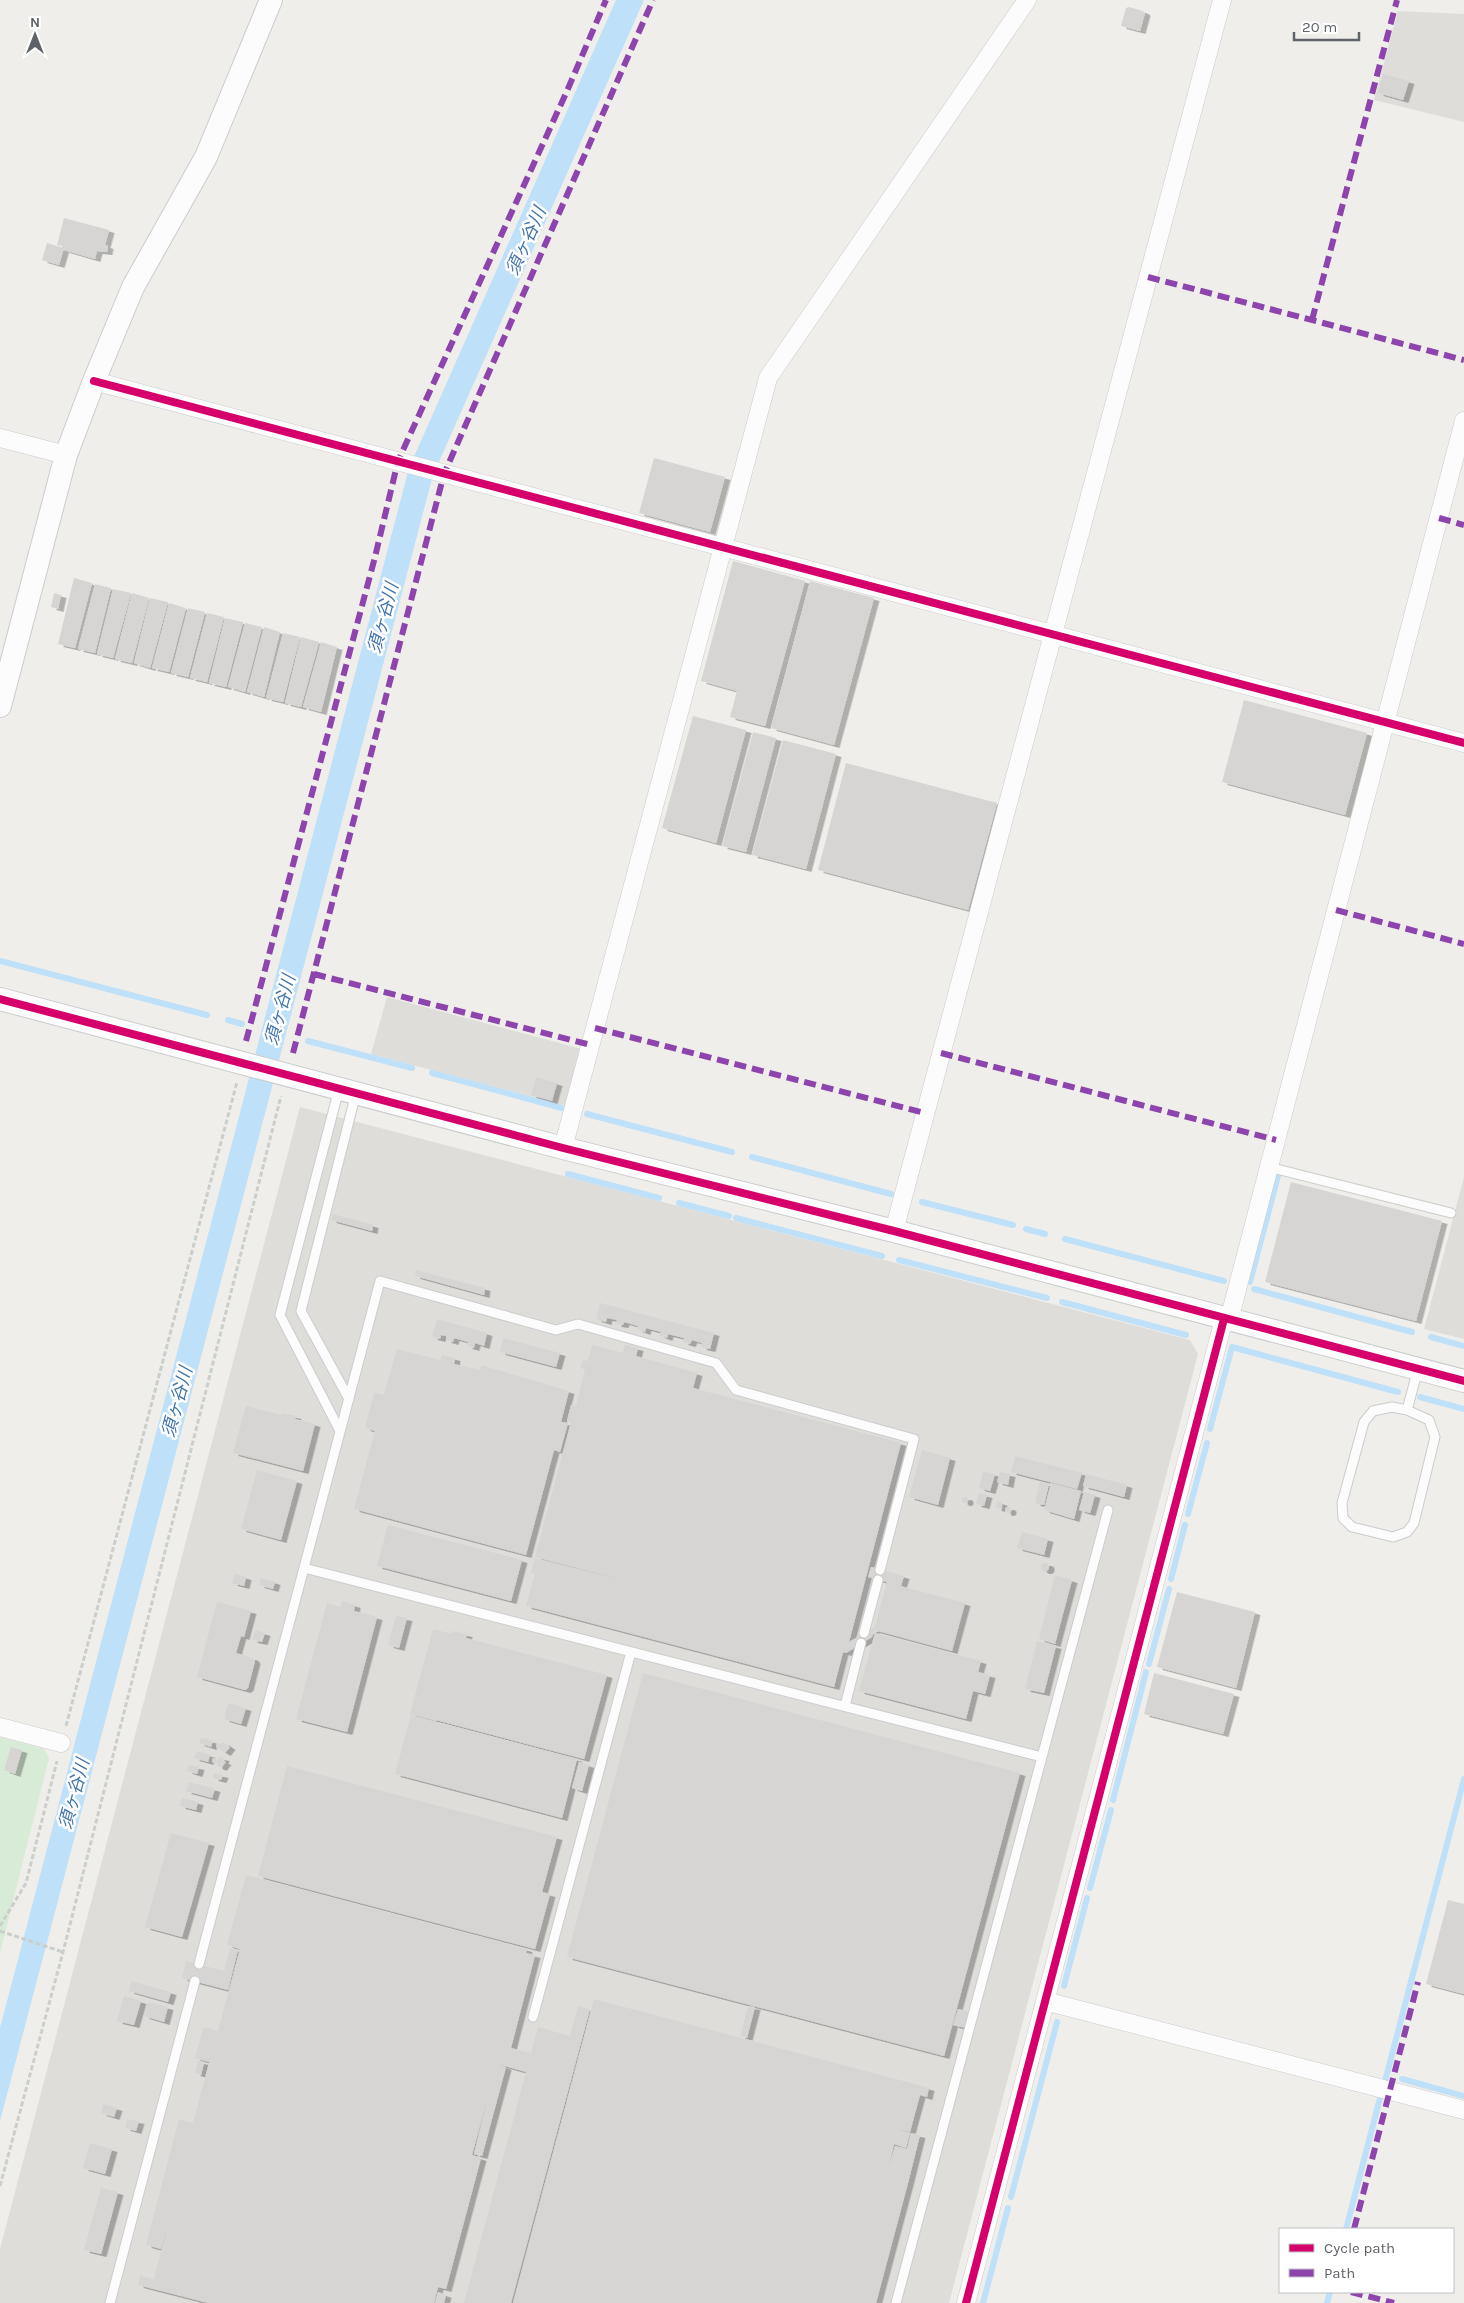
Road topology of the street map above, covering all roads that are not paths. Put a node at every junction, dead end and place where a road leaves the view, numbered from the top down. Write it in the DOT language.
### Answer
graph roads {
  1 [pos="272,0"];
  2 [pos="1027,0"];
  3 [pos="1222,0"];
  4 [pos="94,381"];
  5 [pos="1464,421"];
  6 [pos="0,438"];
  7 [pos="66,455"];
  8 [pos="722,547"];
  9 [pos="1053,634"];
  10 [pos="0,706"];
  11 [pos="1386,722"];
  12 [pos="1464,743"];
  13 [pos="0,999"];
  14 [pos="347,1090"];
  15 [pos="563,1148"];
  16 [pos="1269,1167"];
  17 [pos="1451,1214"];
  18 [pos="894,1231"];
  19 [pos="1227,1319"];
  20 [pos="1418,1369"];
  21 [pos="1464,1381"];
  22 [pos="349,1398"];
  23 [pos="1407,1410"];
  24 [pos="340,1430"];
  25 [pos="1108,1510"];
  26 [pos="304,1568"];
  27 [pos="880,1570"];
  28 [pos="878,1580"];
  29 [pos="864,1633"];
  30 [pos="861,1643"];
  31 [pos="631,1652"];
  32 [pos="845,1706"];
  33 [pos="0,1727"];
  34 [pos="62,1743"];
  35 [pos="1042,1757"];
  36 [pos="200,1964"];
  37 [pos="195,1981"];
  38 [pos="1045,2001"];
  39 [pos="533,2017"];
  40 [pos="1464,2110"];
  41 [pos="110,2303"];
  42 [pos="896,2303"];
  43 [pos="966,2303"];
  1 -- 4 [label="street"];
  2 -- 8 [label="street"];
  3 -- 9 [label="street"];
  4 -- 7 [label="street"];
  4 -- 8 [label="street"];
  5 -- 11 [label="street"];
  6 -- 7 [label="street"];
  7 -- 10 [label="street"];
  8 -- 9 [label="street"];
  8 -- 15 [label="street"];
  9 -- 11 [label="street"];
  9 -- 18 [label="street"];
  11 -- 12 [label="street"];
  11 -- 16 [label="street"];
  13 -- 14 [label="street"];
  14 -- 15 [label="street"];
  14 -- 22 [label="lane"];
  14 -- 24 [label="lane"];
  15 -- 18 [label="street"];
  16 -- 17 [label="lane"];
  16 -- 19 [label="street"];
  18 -- 19 [label="street"];
  19 -- 20 [label="street"];
  19 -- 38 [label="street"];
  20 -- 21 [label="street"];
  20 -- 23 [label="lane"];
  22 -- 24 [label="lane"];
  22 -- 27 [label="lane"];
  23 -- 23 [label="lane"];
  24 -- 26 [label="lane"];
  25 -- 35 [label="lane"];
  26 -- 31 [label="lane"];
  26 -- 36 [label="lane"];
  28 -- 29 [label="lane"];
  30 -- 32 [label="lane"];
  31 -- 32 [label="lane"];
  31 -- 39 [label="lane"];
  32 -- 35 [label="lane"];
  33 -- 34 [label="street"];
  35 -- 42 [label="lane"];
  37 -- 41 [label="lane"];
  38 -- 40 [label="street"];
  38 -- 43 [label="street"];
}
